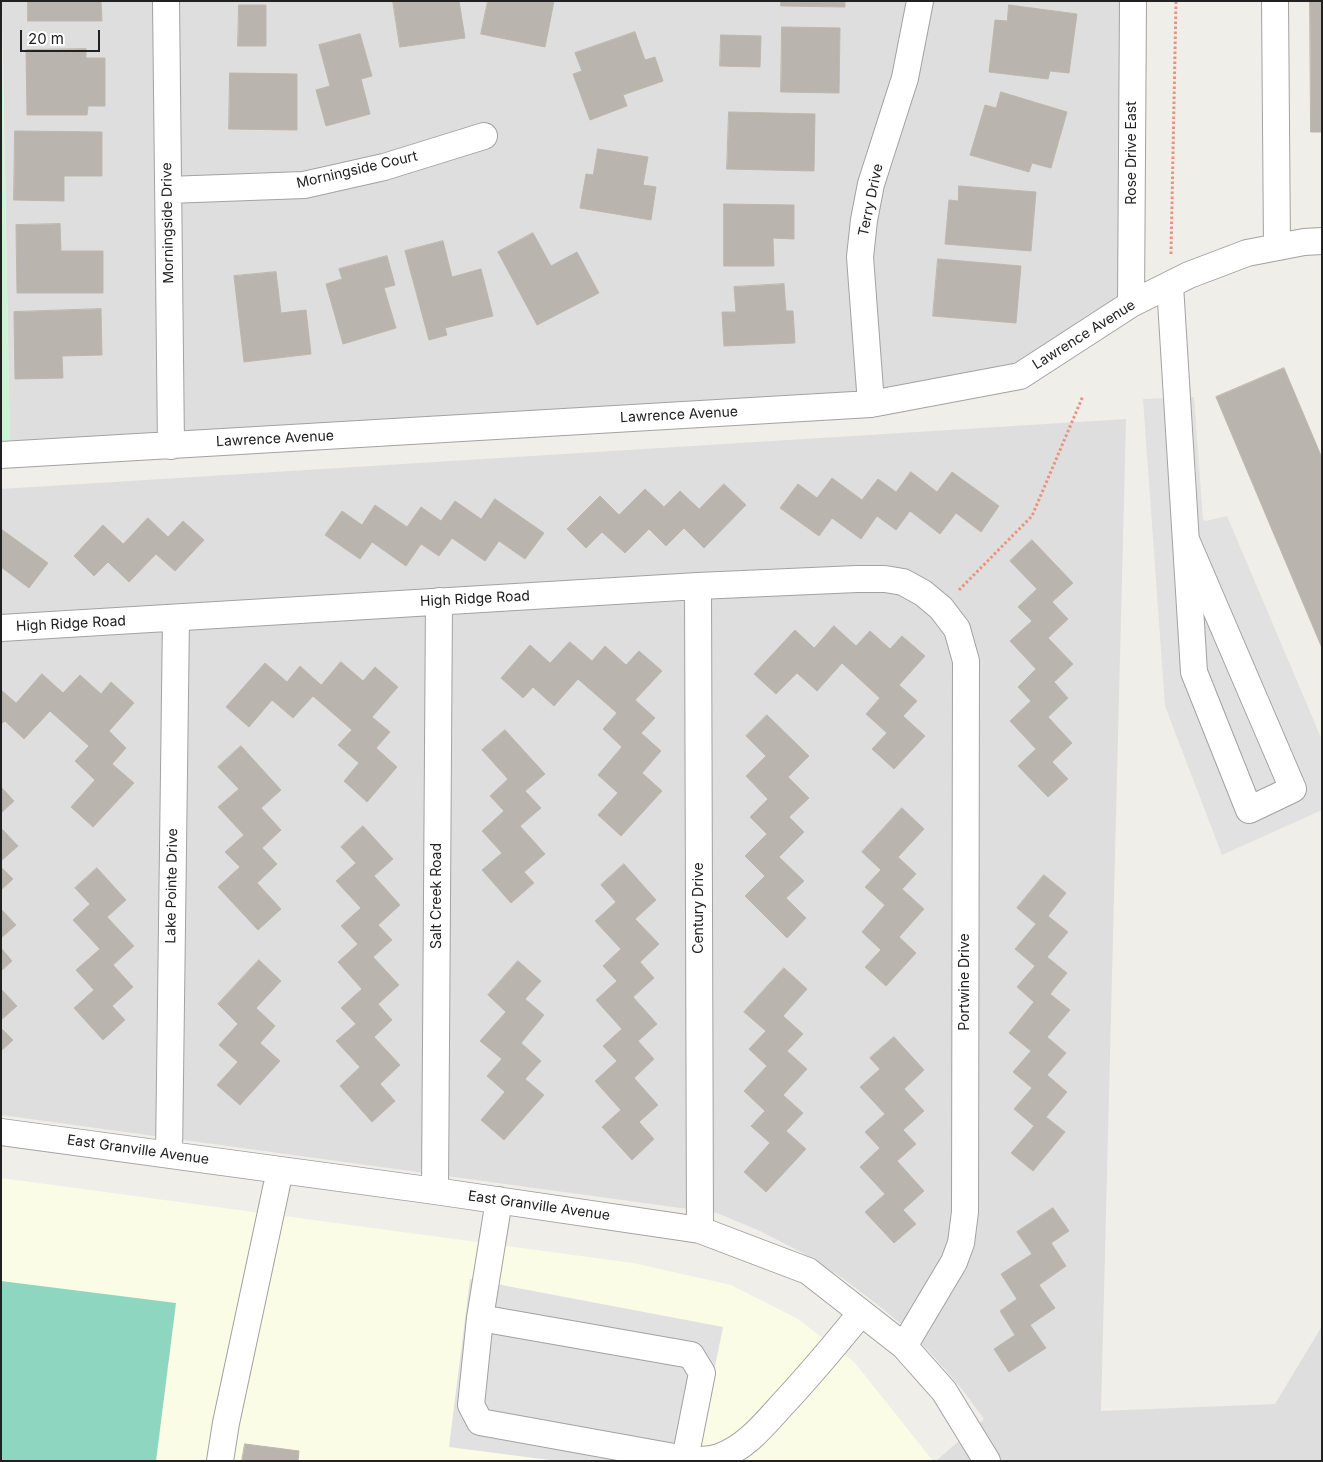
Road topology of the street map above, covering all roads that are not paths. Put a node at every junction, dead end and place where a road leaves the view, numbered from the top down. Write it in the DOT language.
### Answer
graph roads {
  1 [pos="166,1"];
  2 [pos="920,1"];
  3 [pos="1133,1"];
  4 [pos="1275,1"];
  5 [pos="484,136"];
  6 [pos="168,190"];
  7 [pos="1322,241"];
  8 [pos="1278,247"];
  9 [pos="1170,285"];
  10 [pos="1131,304"];
  11 [pos="871,404"];
  12 [pos="171,446"];
  13 [pos="1,455"];
  14 [pos="1186,542"];
  15 [pos="698,586"];
  16 [pos="439,601"];
  17 [pos="941,608"];
  18 [pos="176,618"];
  19 [pos="1,628"];
  20 [pos="1,1132"];
  21 [pos="169,1154"];
  22 [pos="280,1170"];
  23 [pos="435,1191"];
  24 [pos="499,1200"];
  25 [pos="700,1230"];
  26 [pos="861,1313"];
  27 [pos="480,1318"];
  28 [pos="904,1346"];
  29 [pos="685,1458"];
  30 [pos="220,1461"];
  31 [pos="987,1461"];
  1 -- 6 [label="street, Morningside Drive"];
  2 -- 11 [label="street, Terry Drive"];
  3 -- 10 [label="street, Rose Drive East"];
  4 -- 8 [label="street"];
  5 -- 6 [label="street, Morningside Court"];
  6 -- 12 [label="street, Morningside Drive"];
  7 -- 8 [label="street, Lawrence Avenue"];
  8 -- 9 [label="street, Lawrence Avenue"];
  9 -- 10 [label="street, Lawrence Avenue"];
  9 -- 14 [label="street"];
  10 -- 11 [label="street, Lawrence Avenue"];
  11 -- 12 [label="street, Lawrence Avenue"];
  12 -- 13 [label="street, Lawrence Avenue"];
  14 -- 14 [label="street"];
  15 -- 16 [label="street, High Ridge Road"];
  15 -- 17 [label="street, High Ridge Road"];
  15 -- 25 [label="street, Century Drive"];
  16 -- 18 [label="street, High Ridge Road"];
  16 -- 23 [label="street, Salt Creek Road"];
  17 -- 28 [label="street, Portwine Drive"];
  18 -- 19 [label="street, High Ridge Road"];
  18 -- 21 [label="street, Lake Pointe Drive"];
  20 -- 21 [label="street, East Granville Avenue"];
  21 -- 22 [label="street, East Granville Avenue"];
  22 -- 23 [label="street, East Granville Avenue"];
  22 -- 30 [label="street"];
  23 -- 24 [label="street, East Granville Avenue"];
  24 -- 25 [label="street, East Granville Avenue"];
  24 -- 27 [label="street"];
  25 -- 26 [label="street, East Granville Avenue"];
  26 -- 28 [label="street, East Granville Avenue"];
  26 -- 29 [label="street"];
  27 -- 29 [label="street"];
  27 -- 29 [label="street"];
  28 -- 31 [label="street, East Granville Avenue"];
}
